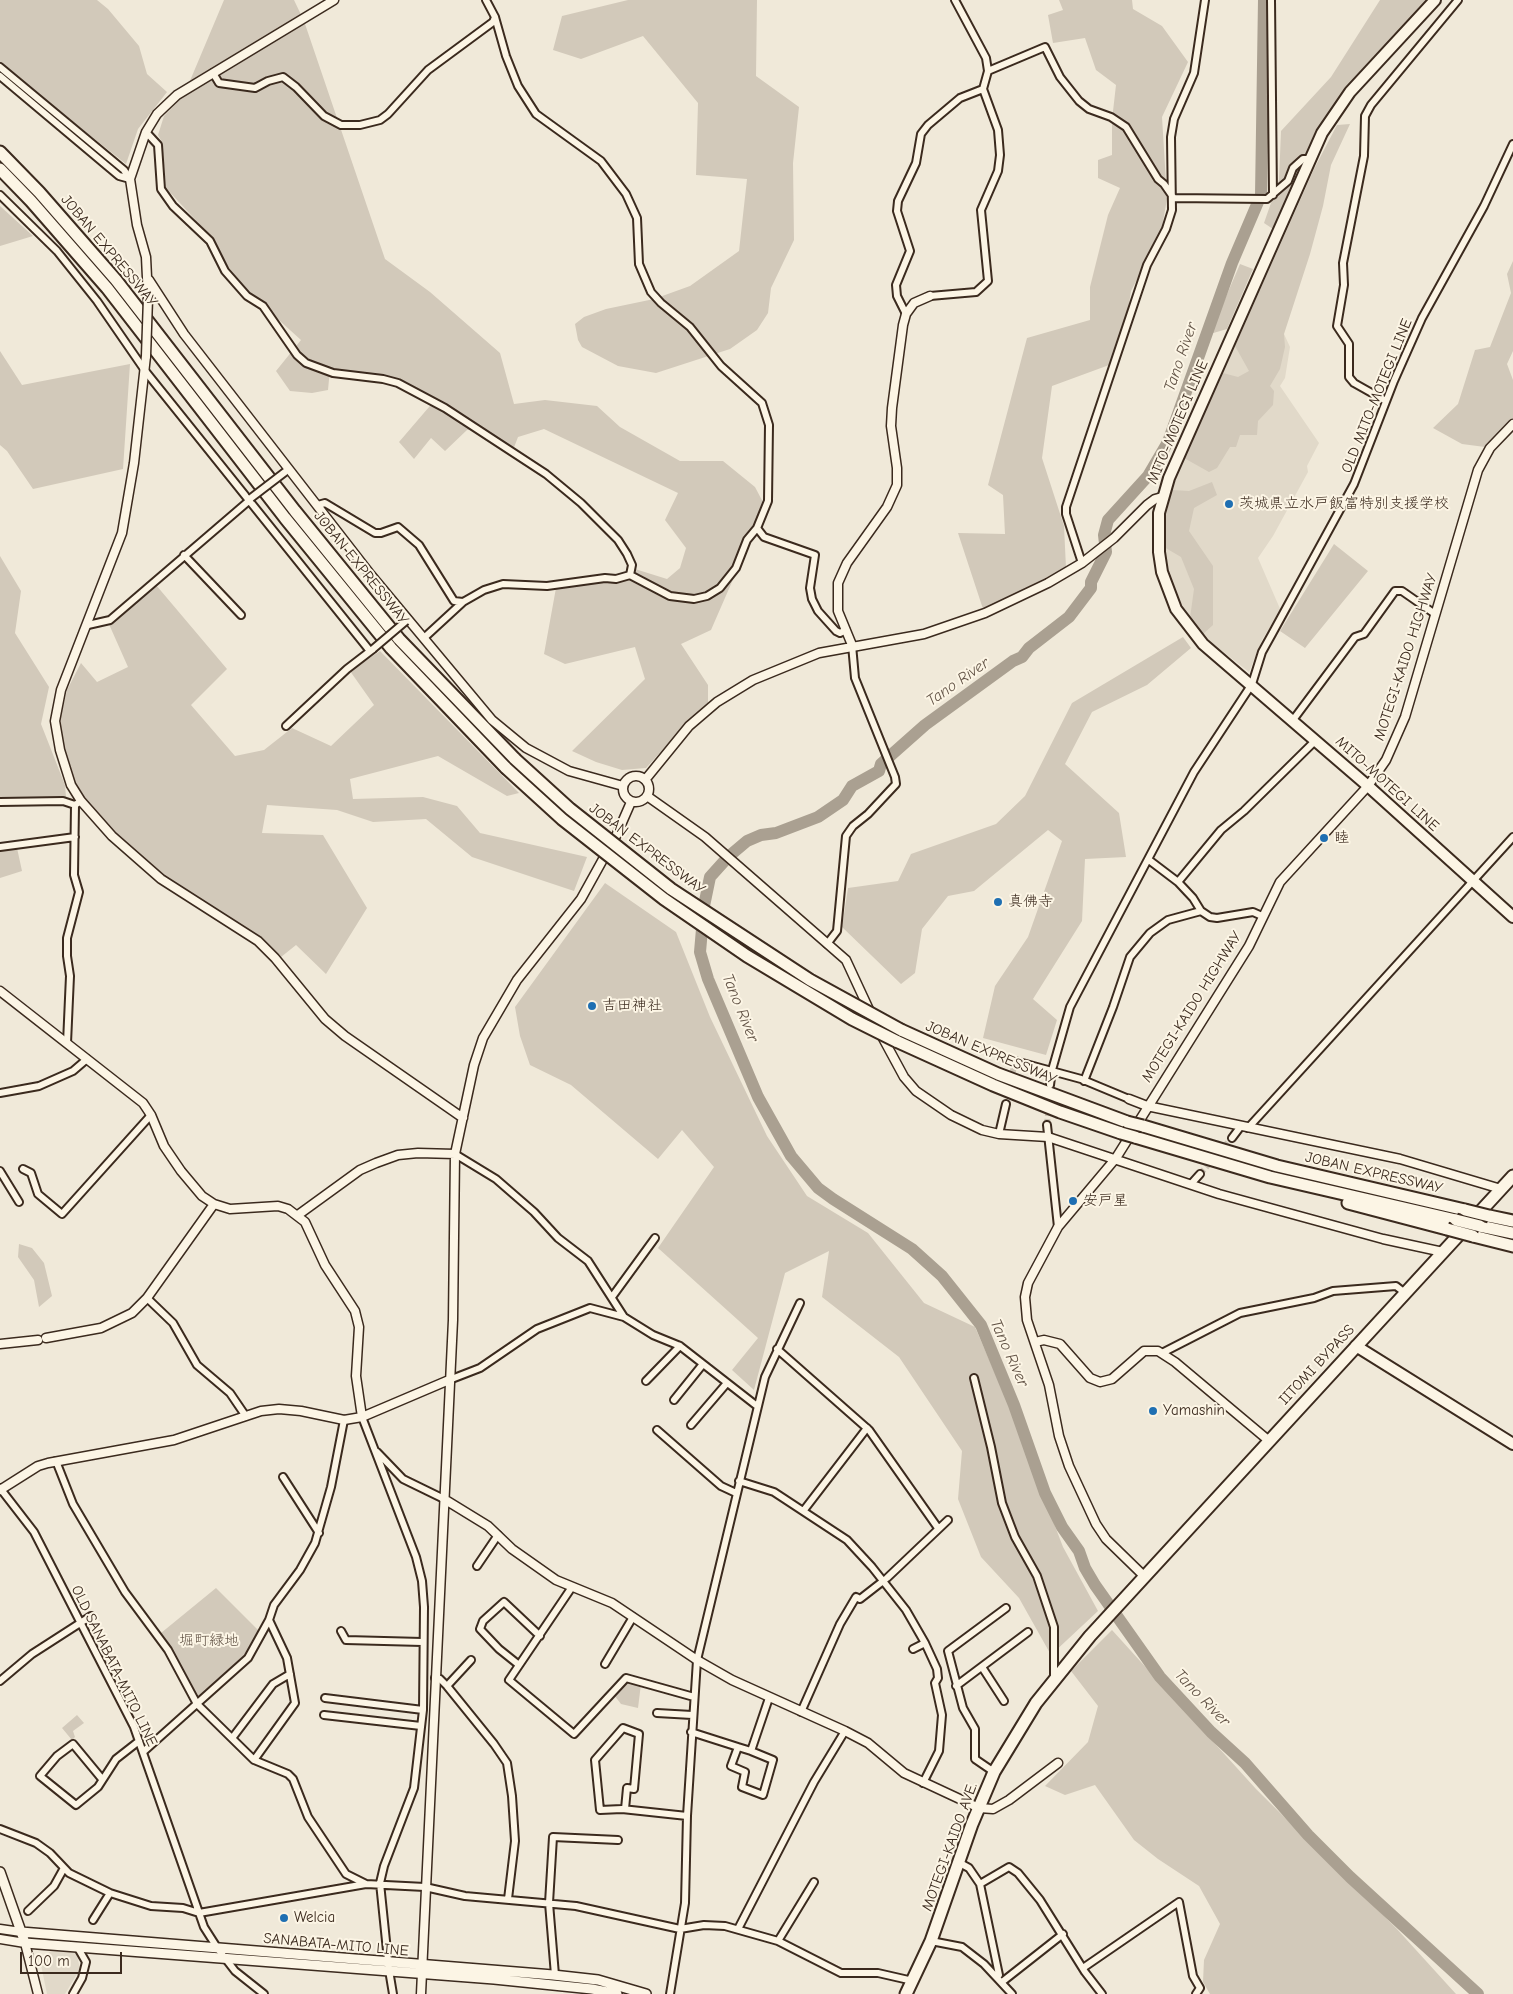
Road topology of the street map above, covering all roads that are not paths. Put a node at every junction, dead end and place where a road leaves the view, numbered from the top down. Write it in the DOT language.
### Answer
graph roads {
  1 [pos="334,0"];
  2 [pos="486,0"];
  3 [pos="955,0"];
  4 [pos="1205,0"];
  5 [pos="1271,0"];
  6 [pos="1435,0"];
  7 [pos="1458,0"];
  8 [pos="495,17"];
  9 [pos="0,67"];
  10 [pos="988,71"];
  11 [pos="213,73"];
  12 [pos="0,76"];
  13 [pos="983,89"];
  14 [pos="146,132"];
  15 [pos="1513,144"];
  16 [pos="0,152"];
  17 [pos="1310,159"];
  18 [pos="0,169"];
  19 [pos="130,179"];
  20 [pos="0,180"];
  21 [pos="0,195"];
  22 [pos="1270,197"];
  23 [pos="1173,198"];
  24 [pos="62,236"];
  25 [pos="149,280"];
  26 [pos="930,296"];
  27 [pos="906,314"];
  28 [pos="146,372"];
  29 [pos="1386,401"];
  30 [pos="1513,424"];
  31 [pos="287,470"];
  32 [pos="1162,497"];
  33 [pos="250,499"];
  34 [pos="318,505"];
  35 [pos="757,528"];
  36 [pos="184,554"];
  37 [pos="1082,564"];
  38 [pos="630,575"];
  39 [pos="463,602"];
  40 [pos="242,614"];
  41 [pos="1435,614"];
  42 [pos="408,620"];
  43 [pos="88,625"];
  44 [pos="846,630"];
  45 [pos="425,637"];
  46 [pos="852,645"];
  47 [pos="372,650"];
  48 [pos="1252,684"];
  49 [pos="1293,720"];
  50 [pos="286,726"];
  51 [pos="1316,740"];
  52 [pos="644,780"];
  53 [pos="623,786"];
  54 [pos="1368,786"];
  55 [pos="648,796"];
  56 [pos="0,802"];
  57 [pos="631,802"];
  58 [pos="78,803"];
  59 [pos="75,837"];
  60 [pos="1513,837"];
  61 [pos="0,847"];
  62 [pos="1149,860"];
  63 [pos="1473,881"];
  64 [pos="1178,882"];
  65 [pos="1201,911"];
  66 [pos="1262,916"];
  67 [pos="1513,917"];
  68 [pos="827,944"];
  69 [pos="0,991"];
  70 [pos="66,1043"];
  71 [pos="87,1059"];
  72 [pos="1015,1061"];
  73 [pos="1052,1070"];
  74 [pos="1084,1081"];
  75 [pos="1050,1085"];
  76 [pos="0,1093"];
  77 [pos="1129,1099"];
  78 [pos="1006,1104"];
  79 [pos="1147,1106"];
  80 [pos="151,1115"];
  81 [pos="463,1118"];
  82 [pos="1047,1125"];
  83 [pos="1244,1127"];
  84 [pos="999,1134"];
  85 [pos="1048,1137"];
  86 [pos="1232,1138"];
  87 [pos="1160,1145"];
  88 [pos="455,1154"];
  89 [pos="1116,1158"];
  90 [pos="22,1169"];
  91 [pos="0,1171"];
  92 [pos="1200,1174"];
  93 [pos="1513,1176"];
  94 [pos="1191,1184"];
  95 [pos="1502,1189"];
  96 [pos="19,1202"];
  97 [pos="214,1204"];
  98 [pos="1492,1213"];
  99 [pos="1513,1214"];
  100 [pos="298,1215"];
  101 [pos="1513,1221"];
  102 [pos="1058,1227"];
  103 [pos="1513,1233"];
  104 [pos="655,1238"];
  105 [pos="1513,1246"];
  106 [pos="1443,1252"];
  107 [pos="1405,1293"];
  108 [pos="612,1297"];
  109 [pos="147,1298"];
  110 [pos="800,1303"];
  111 [pos="624,1317"];
  112 [pos="1035,1342"];
  113 [pos="0,1344"];
  114 [pos="680,1346"];
  115 [pos="1356,1346"];
  116 [pos="778,1349"];
  117 [pos="1162,1353"];
  118 [pos="703,1364"];
  119 [pos="974,1378"];
  120 [pos="449,1380"];
  121 [pos="646,1381"];
  122 [pos="727,1383"];
  123 [pos="674,1400"];
  124 [pos="757,1406"];
  125 [pos="245,1414"];
  126 [pos="362,1417"];
  127 [pos="344,1420"];
  128 [pos="692,1425"];
  129 [pos="867,1428"];
  130 [pos="657,1430"];
  131 [pos="1268,1440"];
  132 [pos="1513,1444"];
  133 [pos="372,1446"];
  134 [pos="56,1461"];
  135 [pos="283,1477"];
  136 [pos="739,1481"];
  137 [pos="0,1489"];
  138 [pos="736,1493"];
  139 [pos="444,1500"];
  140 [pos="804,1510"];
  141 [pos="948,1520"];
  142 [pos="938,1528"];
  143 [pos="319,1533"];
  144 [pos="498,1535"];
  145 [pos="477,1566"];
  146 [pos="1145,1577"];
  147 [pos="883,1580"];
  148 [pos="572,1587"];
  149 [pos="1006,1608"];
  150 [pos="91,1616"];
  151 [pos="633,1617"];
  152 [pos="269,1620"];
  153 [pos="79,1623"];
  154 [pos="341,1630"];
  155 [pos="1028,1632"];
  156 [pos="540,1636"];
  157 [pos="422,1642"];
  158 [pos="925,1643"];
  159 [pos="913,1649"];
  160 [pos="470,1660"];
  161 [pos="698,1660"];
  162 [pos="605,1664"];
  163 [pos="519,1665"];
  164 [pos="982,1666"];
  165 [pos="290,1674"];
  166 [pos="435,1678"];
  167 [pos="1054,1678"];
  168 [pos="0,1681"];
  169 [pos="447,1686"];
  170 [pos="956,1686"];
  171 [pos="325,1698"];
  172 [pos="694,1698"];
  173 [pos="769,1698"];
  174 [pos="1004,1701"];
  175 [pos="197,1704"];
  176 [pos="423,1710"];
  177 [pos="802,1712"];
  178 [pos="657,1713"];
  179 [pos="324,1715"];
  180 [pos="692,1715"];
  181 [pos="421,1726"];
  182 [pos="845,1730"];
  183 [pos="692,1732"];
  184 [pos="233,1737"];
  185 [pos="139,1741"];
  186 [pos="738,1747"];
  187 [pos="750,1751"];
  188 [pos="143,1752"];
  189 [pos="254,1760"];
  190 [pos="1058,1763"];
  191 [pos="994,1772"];
  192 [pos="102,1779"];
  193 [pos="923,1783"];
  194 [pos="980,1808"];
  195 [pos="625,1809"];
  196 [pos="687,1816"];
  197 [pos="0,1829"];
  198 [pos="618,1840"];
  199 [pos="958,1862"];
  200 [pos="64,1868"];
  201 [pos="0,1872"];
  202 [pos="814,1882"];
  203 [pos="380,1883"];
  204 [pos="366,1884"];
  205 [pos="980,1884"];
  206 [pos="425,1886"];
  207 [pos="110,1893"];
  208 [pos="508,1899"];
  209 [pos="549,1903"];
  210 [pos="28,1911"];
  211 [pos="199,1913"];
  212 [pos="93,1920"];
  213 [pos="682,1928"];
  214 [pos="0,1929"];
  215 [pos="738,1929"];
  216 [pos="21,1932"];
  217 [pos="1063,1934"];
  218 [pos="0,1939"];
  219 [pos="931,1941"];
  220 [pos="778,1942"];
  221 [pos="25,1943"];
  222 [pos="78,1948"];
  223 [pos="218,1949"];
  224 [pos="224,1958"];
  225 [pos="388,1966"];
  226 [pos="1083,1968"];
  227 [pos="422,1969"];
  228 [pos="555,1975"];
  229 [pos="999,1979"];
  230 [pos="913,1981"];
  231 [pos="38,1994"];
  232 [pos="73,1994"];
  233 [pos="264,1994"];
  234 [pos="393,1994"];
  235 [pos="421,1994"];
  236 [pos="617,1994"];
  237 [pos="646,1994"];
  238 [pos="670,1994"];
  239 [pos="906,1994"];
  240 [pos="1012,1994"];
  241 [pos="1102,1994"];
  242 [pos="1196,1994"];
  1 -- 11 [label="street"];
  2 -- 8 [label="street"];
  3 -- 10 [label="street"];
  4 -- 23 [label="street"];
  5 -- 22 [label="street"];
  6 -- 17 [label="main road, MITO-MOTEGI LINE"];
  7 -- 29 [label="street"];
  8 -- 11 [label="street"];
  8 -- 35 [label="street"];
  9 -- 19 [label="street"];
  10 -- 13 [label="street"];
  10 -- 23 [label="street"];
  11 -- 14 [label="street"];
  12 -- 19 [label="street"];
  13 -- 26 [label="street"];
  13 -- 27 [label="street"];
  14 -- 19 [label="street"];
  14 -- 38 [label="street"];
  15 -- 29 [label="street, OLD MITO-MOTEGI LINE"];
  16 -- 98 [label="highway, JOBAN EXPRESSWAY, bridge"];
  17 -- 22 [label="street"];
  17 -- 32 [label="main road, MITO-MOTEGI LINE"];
  18 -- 24 [label="highway, JOBAN EXPRESSWAY"];
  19 -- 25 [label="street"];
  20 -- 24 [label="highway"];
  21 -- 28 [label="street"];
  22 -- 23 [label="street"];
  23 -- 37 [label="street"];
  24 -- 87 [label="highway, JOBAN EXPRESSWAY, bridge"];
  25 -- 28 [label="street, bridge"];
  25 -- 31 [label="street"];
  26 -- 27 [label="street"];
  27 -- 44 [label="street"];
  28 -- 33 [label="street"];
  28 -- 43 [label="street"];
  29 -- 48 [label="street, OLD MITO-MOTEGI LINE"];
  30 -- 41 [label="street, MOTEGI-KAIDO HIGHWAY"];
  31 -- 33 [label="street, bridge"];
  31 -- 34 [label="street"];
  32 -- 37 [label="street"];
  32 -- 48 [label="main road, MITO-MOTEGI LINE"];
  33 -- 36 [label="street"];
  33 -- 47 [label="street"];
  34 -- 39 [label="street"];
  34 -- 42 [label="street"];
  35 -- 38 [label="street"];
  35 -- 44 [label="street"];
  36 -- 40 [label="street"];
  36 -- 43 [label="street"];
  37 -- 46 [label="street"];
  38 -- 39 [label="street"];
  39 -- 45 [label="street"];
  41 -- 49 [label="street"];
  41 -- 54 [label="street, MOTEGI-KAIDO HIGHWAY"];
  42 -- 45 [label="street"];
  42 -- 47 [label="street, bridge"];
  43 -- 58 [label="street"];
  44 -- 46 [label="street"];
  45 -- 53 [label="street"];
  46 -- 52 [label="street"];
  46 -- 68 [label="street"];
  47 -- 50 [label="street"];
  48 -- 49 [label="main road, MITO-MOTEGI LINE"];
  48 -- 62 [label="street, OLD MITO-MOTEGI LINE"];
  49 -- 51 [label="main road, MITO-MOTEGI LINE"];
  51 -- 54 [label="main road, MITO-MOTEGI LINE"];
  51 -- 64 [label="street"];
  52 -- 53 [label="street"];
  52 -- 55 [label="street"];
  53 -- 57 [label="street"];
  54 -- 63 [label="main road, MITO-MOTEGI LINE"];
  54 -- 66 [label="street, MOTEGI-KAIDO HIGHWAY"];
  55 -- 57 [label="street"];
  55 -- 68 [label="street"];
  56 -- 58 [label="street"];
  57 -- 81 [label="street"];
  58 -- 59 [label="street"];
  58 -- 81 [label="street"];
  59 -- 61 [label="street"];
  59 -- 70 [label="street"];
  60 -- 63 [label="street"];
  62 -- 64 [label="street"];
  62 -- 73 [label="street, OLD MITO-MOTEGI LINE"];
  63 -- 67 [label="main road, MITO-MOTEGI LINE"];
  63 -- 83 [label="street"];
  64 -- 65 [label="street"];
  65 -- 66 [label="street"];
  65 -- 74 [label="street"];
  66 -- 79 [label="street, MOTEGI-KAIDO HIGHWAY"];
  68 -- 84 [label="street"];
  69 -- 70 [label="street"];
  70 -- 71 [label="street"];
  71 -- 76 [label="street"];
  71 -- 80 [label="street"];
  72 -- 73 [label="street"];
  73 -- 74 [label="street"];
  73 -- 75 [label="street, OLD MITO-MOTEGI LINE"];
  74 -- 77 [label="street"];
  77 -- 79 [label="street"];
  78 -- 84 [label="street"];
  79 -- 83 [label="street"];
  79 -- 89 [label="street, MOTEGI-KAIDO HIGHWAY"];
  80 -- 90 [label="street"];
  80 -- 97 [label="street"];
  81 -- 88 [label="street"];
  82 -- 85 [label="street"];
  83 -- 86 [label="street"];
  83 -- 95 [label="street"];
  84 -- 85 [label="street"];
  85 -- 89 [label="street"];
  85 -- 102 [label="street"];
  87 -- 103 [label="highway, JOBAN EXPRESSWAY, bridge"];
  87 -- 105 [label="highway, bridge"];
  88 -- 100 [label="street"];
  88 -- 108 [label="street"];
  88 -- 120 [label="street"];
  89 -- 94 [label="street"];
  89 -- 102 [label="street, MOTEGI-KAIDO HIGHWAY"];
  91 -- 96 [label="street"];
  92 -- 94 [label="street"];
  93 -- 95 [label="highway, IITOMI BYPASS"];
  94 -- 106 [label="street"];
  95 -- 106 [label="highway, IITOMI BYPASS"];
  97 -- 100 [label="street"];
  97 -- 109 [label="street"];
  98 -- 99 [label="highway"];
  98 -- 101 [label="highway"];
  100 -- 126 [label="street"];
  102 -- 112 [label="street, MOTEGI-KAIDO HIGHWAY"];
  104 -- 108 [label="street"];
  106 -- 107 [label="highway, IITOMI BYPASS"];
  107 -- 115 [label="highway, IITOMI BYPASS"];
  107 -- 117 [label="street"];
  108 -- 111 [label="street"];
  109 -- 113 [label="street"];
  109 -- 125 [label="street"];
  110 -- 116 [label="street"];
  111 -- 114 [label="street"];
  111 -- 120 [label="street"];
  112 -- 117 [label="street"];
  112 -- 146 [label="street, MOTEGI-KAIDO HIGHWAY"];
  114 -- 118 [label="street"];
  114 -- 121 [label="street"];
  115 -- 131 [label="highway, IITOMI BYPASS"];
  115 -- 132 [label="main road"];
  116 -- 124 [label="street"];
  116 -- 129 [label="street"];
  117 -- 131 [label="street"];
  118 -- 122 [label="street"];
  118 -- 123 [label="street"];
  119 -- 167 [label="street"];
  120 -- 126 [label="street"];
  120 -- 139 [label="street"];
  122 -- 124 [label="street"];
  122 -- 128 [label="street"];
  124 -- 136 [label="street"];
  125 -- 127 [label="street"];
  125 -- 134 [label="street"];
  126 -- 127 [label="street"];
  126 -- 133 [label="street"];
  127 -- 143 [label="street"];
  129 -- 140 [label="street"];
  129 -- 142 [label="street"];
  130 -- 138 [label="street"];
  131 -- 146 [label="highway, IITOMI BYPASS"];
  133 -- 139 [label="street"];
  133 -- 157 [label="street"];
  134 -- 137 [label="street"];
  134 -- 175 [label="street"];
  135 -- 143 [label="street"];
  136 -- 138 [label="street"];
  136 -- 140 [label="street"];
  137 -- 153 [label="street, OLD SANABATA-MITO LINE"];
  138 -- 161 [label="street"];
  139 -- 144 [label="street"];
  139 -- 166 [label="street"];
  140 -- 147 [label="street"];
  141 -- 142 [label="street"];
  142 -- 147 [label="street"];
  143 -- 152 [label="street"];
  144 -- 145 [label="street"];
  144 -- 148 [label="street"];
  146 -- 167 [label="highway, MOTEGI-KAIDO AVE."];
  147 -- 158 [label="street"];
  147 -- 177 [label="street"];
  148 -- 151 [label="street"];
  148 -- 156 [label="street"];
  149 -- 170 [label="street"];
  150 -- 153 [label="street"];
  151 -- 161 [label="street"];
  151 -- 162 [label="street"];
  152 -- 165 [label="street"];
  152 -- 175 [label="street"];
  153 -- 168 [label="street"];
  153 -- 185 [label="street, OLD SANABATA-MITO LINE"];
  154 -- 157 [label="street"];
  155 -- 164 [label="street"];
  156 -- 163 [label="street"];
  156 -- 163 [label="street"];
  157 -- 176 [label="street"];
  158 -- 159 [label="street"];
  158 -- 193 [label="street"];
  160 -- 169 [label="street"];
  161 -- 172 [label="street"];
  161 -- 173 [label="street"];
  163 -- 172 [label="street"];
  164 -- 170 [label="street"];
  164 -- 174 [label="street"];
  165 -- 184 [label="street"];
  165 -- 189 [label="street"];
  166 -- 169 [label="street"];
  166 -- 206 [label="street"];
  167 -- 191 [label="highway, MOTEGI-KAIDO AVE."];
  169 -- 208 [label="street"];
  170 -- 191 [label="street"];
  171 -- 176 [label="street"];
  172 -- 180 [label="street"];
  173 -- 177 [label="street"];
  173 -- 187 [label="street"];
  175 -- 184 [label="street"];
  175 -- 188 [label="street"];
  176 -- 181 [label="street"];
  177 -- 182 [label="street"];
  178 -- 180 [label="street"];
  179 -- 181 [label="street"];
  180 -- 183 [label="street"];
  181 -- 203 [label="street"];
  182 -- 193 [label="street"];
  182 -- 215 [label="street"];
  183 -- 186 [label="street"];
  183 -- 196 [label="street"];
  184 -- 189 [label="street"];
  185 -- 188 [label="street, OLD SANABATA-MITO LINE"];
  185 -- 192 [label="street"];
  186 -- 187 [label="street"];
  186 -- 187 [label="street"];
  188 -- 211 [label="street, OLD SANABATA-MITO LINE"];
  189 -- 204 [label="street"];
  190 -- 194 [label="street"];
  191 -- 194 [label="highway, MOTEGI-KAIDO AVE."];
  192 -- 192 [label="street"];
  193 -- 194 [label="street"];
  194 -- 199 [label="highway, MOTEGI-KAIDO AVE."];
  195 -- 195 [label="street"];
  195 -- 196 [label="street"];
  196 -- 213 [label="street"];
  197 -- 200 [label="street"];
  198 -- 209 [label="street"];
  199 -- 205 [label="street"];
  199 -- 219 [label="highway, MOTEGI-KAIDO AVE."];
  200 -- 207 [label="street"];
  200 -- 210 [label="street"];
  201 -- 216 [label="main road"];
  202 -- 220 [label="street"];
  203 -- 204 [label="street"];
  203 -- 206 [label="street"];
  203 -- 225 [label="street"];
  204 -- 211 [label="street"];
  205 -- 217 [label="street"];
  205 -- 229 [label="street"];
  206 -- 208 [label="street"];
  206 -- 227 [label="street"];
  207 -- 211 [label="street"];
  207 -- 212 [label="street"];
  208 -- 209 [label="street"];
  209 -- 213 [label="street"];
  209 -- 228 [label="street"];
  211 -- 223 [label="street, OLD SANABATA-MITO LINE"];
  213 -- 215 [label="street"];
  213 -- 238 [label="street"];
  214 -- 216 [label="street"];
  215 -- 220 [label="street"];
  216 -- 221 [label="main road"];
  216 -- 223 [label="main road, SANABATA-MITO LINE"];
  217 -- 226 [label="street"];
  217 -- 229 [label="street"];
  218 -- 221 [label="street"];
  219 -- 229 [label="street"];
  219 -- 230 [label="highway, MOTEGI-KAIDO AVE."];
  220 -- 230 [label="street"];
  221 -- 222 [label="main road, SANABATA-MITO LINE"];
  221 -- 231 [label="street"];
  222 -- 224 [label="main road, SANABATA-MITO LINE"];
  222 -- 232 [label="street"];
  223 -- 224 [label="street, OLD SANABATA-MITO LINE"];
  223 -- 225 [label="main road, SANABATA-MITO LINE"];
  224 -- 225 [label="main road, SANABATA-MITO LINE"];
  224 -- 233 [label="street, OLD SANABATA-MITO LINE"];
  225 -- 227 [label="main road, SANABATA-MITO LINE"];
  225 -- 234 [label="street"];
  226 -- 241 [label="street"];
  226 -- 242 [label="street"];
  227 -- 228 [label="main road, SANABATA-MITO LINE"];
  227 -- 235 [label="street"];
  227 -- 236 [label="main road, SANABATA-MITO LINE"];
  228 -- 237 [label="main road, SANABATA-MITO LINE"];
  229 -- 240 [label="street"];
  230 -- 239 [label="highway, MOTEGI-KAIDO AVE."];
}
